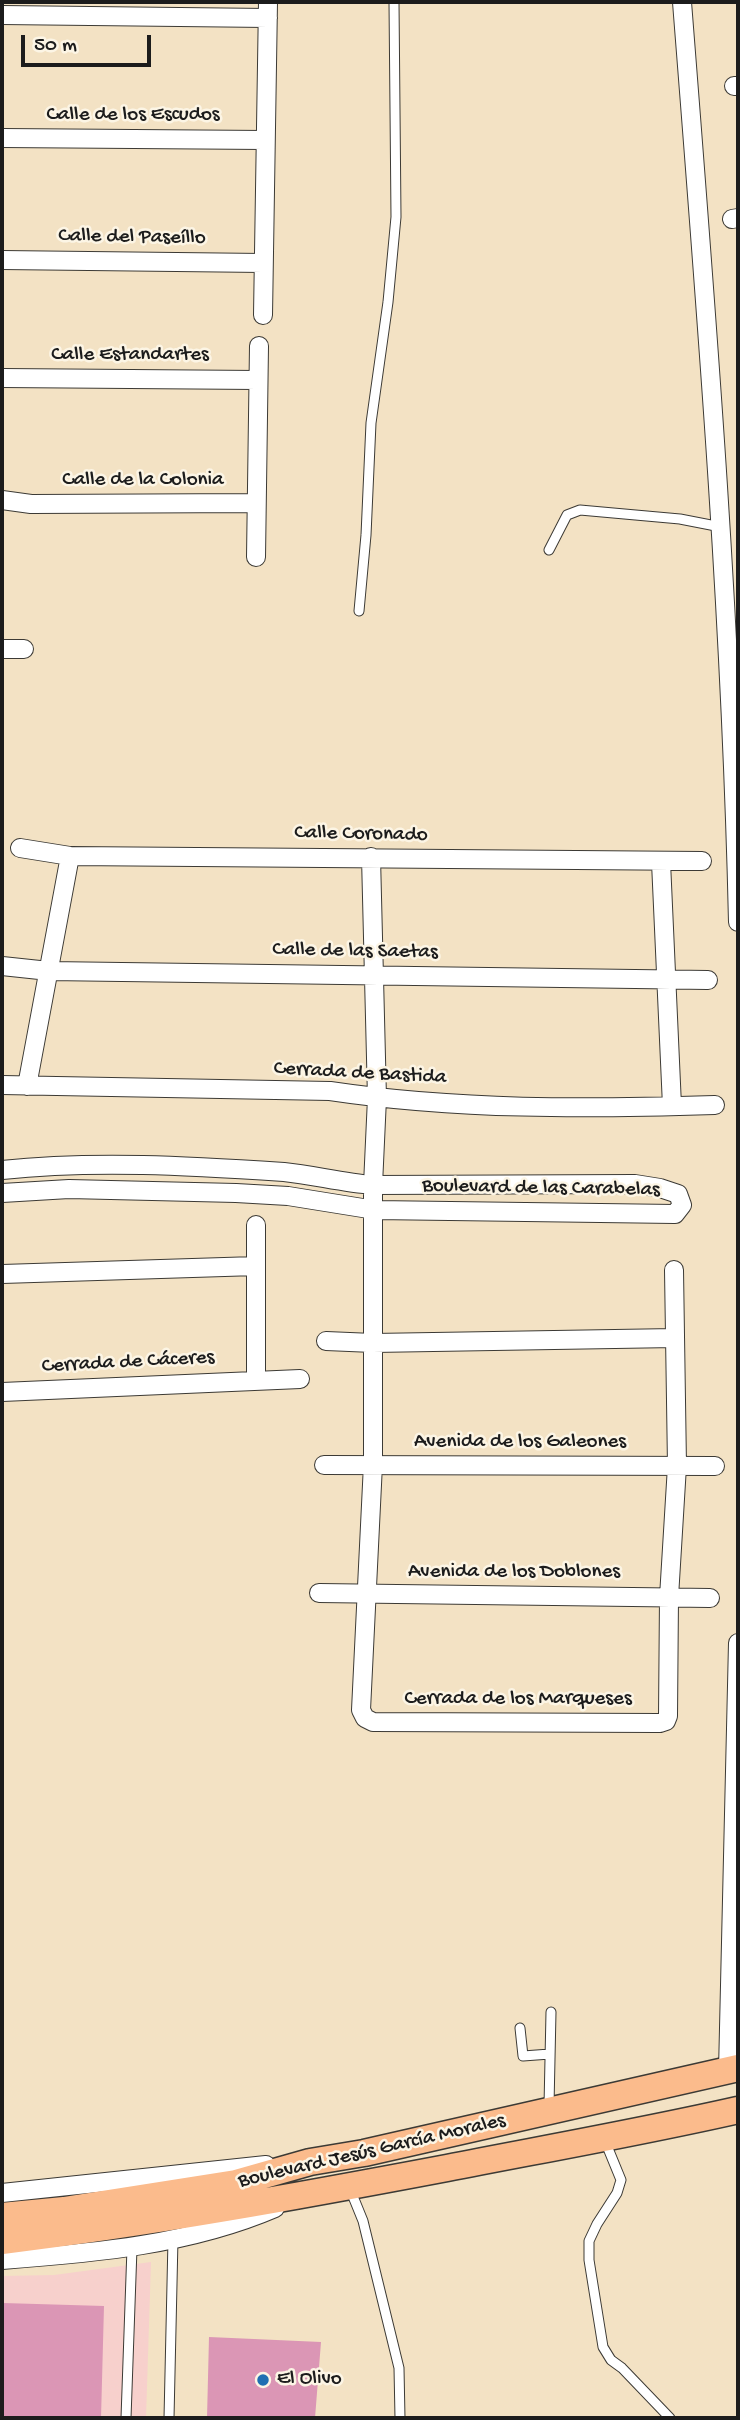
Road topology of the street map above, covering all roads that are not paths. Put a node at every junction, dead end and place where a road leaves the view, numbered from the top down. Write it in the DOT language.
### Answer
graph roads {
  1 [pos="394,2"];
  2 [pos="682,2"];
  3 [pos="148,9"];
  4 [pos="268,10"];
  5 [pos="2,15"];
  6 [pos="2,138"];
  7 [pos="265,140"];
  8 [pos="2,260"];
  9 [pos="263,262"];
  10 [pos="262,316"];
  11 [pos="259,346"];
  12 [pos="2,378"];
  13 [pos="258,380"];
  14 [pos="2,500"];
  15 [pos="256,503"];
  16 [pos="30,504"];
  17 [pos="2,513"];
  18 [pos="721,527"];
  19 [pos="549,550"];
  20 [pos="256,557"];
  21 [pos="359,611"];
  22 [pos="2,649"];
  23 [pos="24,649"];
  24 [pos="20,848"];
  25 [pos="70,856"];
  26 [pos="371,857"];
  27 [pos="702,861"];
  28 [pos="661,862"];
  29 [pos="738,922"];
  30 [pos="2,966"];
  31 [pos="49,971"];
  32 [pos="373,974"];
  33 [pos="666,979"];
  34 [pos="708,980"];
  35 [pos="2,1085"];
  36 [pos="27,1087"];
  37 [pos="377,1098"];
  38 [pos="715,1105"];
  39 [pos="672,1106"];
  40 [pos="2,1170"];
  41 [pos="373,1185"];
  42 [pos="2,1193"];
  43 [pos="375,1210"];
  44 [pos="256,1224"];
  45 [pos="256,1266"];
  46 [pos="674,1270"];
  47 [pos="2,1274"];
  48 [pos="675,1338"];
  49 [pos="327,1341"];
  50 [pos="373,1343"];
  51 [pos="300,1379"];
  52 [pos="256,1380"];
  53 [pos="2,1392"];
  54 [pos="373,1464"];
  55 [pos="324,1465"];
  56 [pos="677,1466"];
  57 [pos="715,1466"];
  58 [pos="319,1593"];
  59 [pos="365,1594"];
  60 [pos="669,1597"];
  61 [pos="709,1598"];
  62 [pos="738,1643"];
  63 [pos="551,2012"];
  64 [pos="520,2028"];
  65 [pos="550,2054"];
  66 [pos="733,2069"];
  67 [pos="738,2110"];
  68 [pos="549,2112"];
  69 [pos="604,2138"];
  70 [pos="310,2162"];
  71 [pos="349,2187"];
  72 [pos="2,2193"];
  73 [pos="304,2195"];
  74 [pos="2,2216"];
  75 [pos="173,2239"];
  76 [pos="2,2241"];
  77 [pos="132,2248"];
  78 [pos="2,2260"];
  79 [pos="126,2418"];
  80 [pos="169,2418"];
  81 [pos="400,2418"];
  82 [pos="670,2418"];
  1 -- 21 [label="lane"];
  2 -- 18 [label="street"];
  3 -- 4 [label="street"];
  3 -- 5 [label="street"];
  4 -- 7 [label="street"];
  6 -- 7 [label="street, Calle de los Escudos"];
  7 -- 9 [label="street"];
  8 -- 9 [label="street, Calle del Paseíllo"];
  9 -- 10 [label="street"];
  11 -- 13 [label="street"];
  12 -- 13 [label="street, Calle Estandartes"];
  13 -- 15 [label="street"];
  14 -- 16 [label="street, Calle de la Colonia"];
  15 -- 16 [label="street, Calle de la Colonia"];
  15 -- 20 [label="street"];
  16 -- 17 [label="street, Calle de la Colonia"];
  18 -- 19 [label="lane"];
  18 -- 29 [label="street"];
  22 -- 23 [label="street"];
  24 -- 25 [label="street, Calle Coronado"];
  25 -- 26 [label="street, Calle Coronado"];
  25 -- 31 [label="street"];
  26 -- 28 [label="street, Calle Coronado"];
  26 -- 32 [label="street, Cerrada de los Marqueses"];
  27 -- 28 [label="street, Calle Coronado"];
  28 -- 33 [label="street"];
  30 -- 31 [label="street, Calle de las Saetas"];
  31 -- 32 [label="street, Calle de las Saetas"];
  31 -- 36 [label="street"];
  32 -- 33 [label="street, Calle de las Saetas"];
  32 -- 37 [label="street, Cerrada de los Marqueses"];
  33 -- 34 [label="street, Calle de las Saetas"];
  33 -- 39 [label="street"];
  35 -- 36 [label="street, Cerrada de Bastida"];
  36 -- 37 [label="street, Cerrada de Bastida"];
  37 -- 39 [label="street, Cerrada de Bastida"];
  37 -- 41 [label="street, Cerrada de los Marqueses"];
  38 -- 39 [label="street, Cerrada de Bastida"];
  40 -- 41 [label="street, Boulevard de las Carabelas"];
  41 -- 43 [label="street, Cerrada de los Marqueses"];
  41 -- 43 [label="street, Boulevard de las Carabelas"];
  42 -- 43 [label="street, Boulevard de las Carabelas"];
  43 -- 50 [label="street, Cerrada de los Marqueses"];
  44 -- 45 [label="street"];
  45 -- 47 [label="street"];
  45 -- 52 [label="street"];
  46 -- 48 [label="street, Cerrada de los Marqueses"];
  48 -- 50 [label="street"];
  48 -- 56 [label="street, Cerrada de los Marqueses"];
  49 -- 50 [label="street"];
  50 -- 54 [label="street, Cerrada de los Marqueses"];
  51 -- 52 [label="street, Cerrada de Cáceres"];
  52 -- 53 [label="street, Cerrada de Cáceres"];
  54 -- 55 [label="street, Avenida de los Galeones"];
  54 -- 56 [label="street, Avenida de los Galeones"];
  54 -- 59 [label="street, Cerrada de los Marqueses"];
  56 -- 57 [label="street, Avenida de los Galeones"];
  56 -- 60 [label="street, Cerrada de los Marqueses"];
  58 -- 59 [label="street, Avenida de los Doblones"];
  59 -- 60 [label="street, Avenida de los Doblones"];
  59 -- 60 [label="street, Cerrada de los Marqueses"];
  60 -- 61 [label="street, Avenida de los Doblones"];
  62 -- 66 [label="street"];
  63 -- 65 [label="lane"];
  64 -- 65 [label="lane"];
  65 -- 68 [label="lane"];
  66 -- 68 [label="main road, Boulevard Jesús García Morales"];
  67 -- 69 [label="main road, Boulevard Jesús García Morales"];
  68 -- 70 [label="main road, Boulevard Jesús García Morales"];
  69 -- 71 [label="main road, Boulevard Jesús García Morales"];
  69 -- 82 [label="lane"];
  70 -- 72 [label="street"];
  70 -- 74 [label="main road, Boulevard Jesús García Morales"];
  71 -- 73 [label="main road, Boulevard Jesús García Morales"];
  71 -- 81 [label="lane"];
  73 -- 75 [label="street"];
  73 -- 76 [label="main road, Boulevard Jesús García Morales"];
  75 -- 77 [label="street"];
  75 -- 80 [label="lane"];
  77 -- 78 [label="street"];
  77 -- 79 [label="lane"];
}
